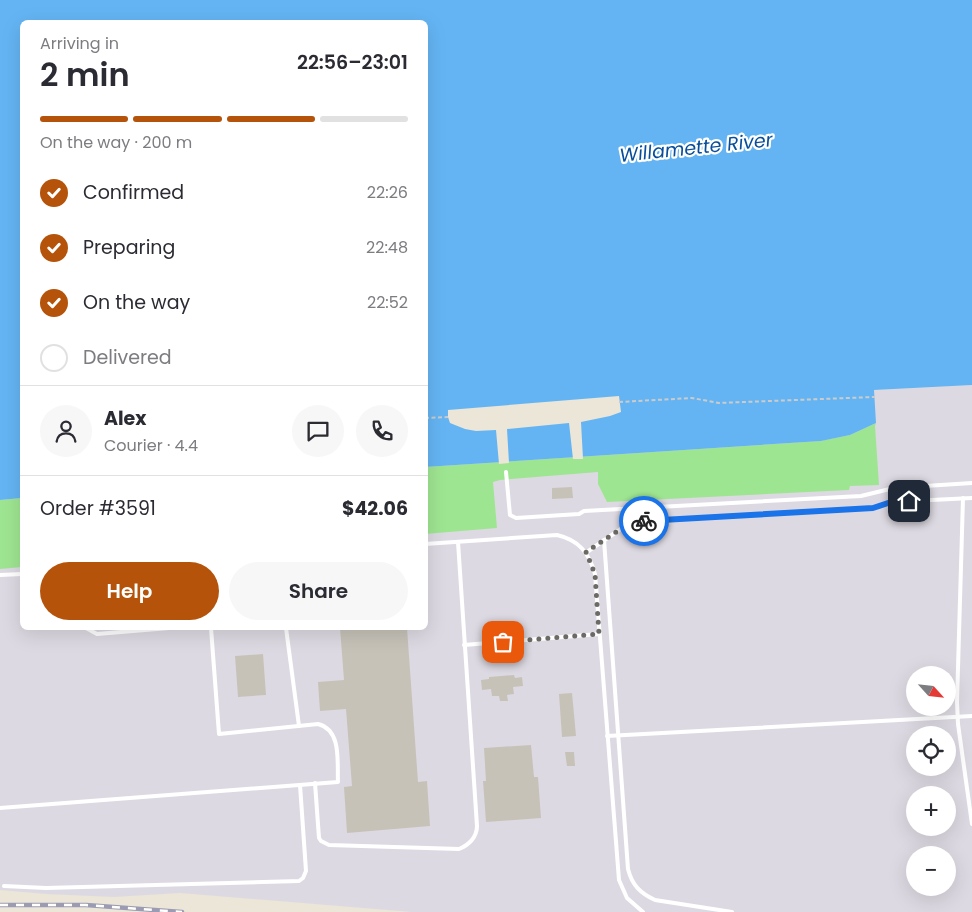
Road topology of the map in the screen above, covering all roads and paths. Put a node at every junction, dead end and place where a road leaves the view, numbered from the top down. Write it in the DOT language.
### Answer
graph roads {
  1 [pos="874,398"];
  2 [pos="620,402"];
  3 [pos="448,417"];
  4 [pos="428,418"];
  5 [pos="506,472"];
  6 [pos="972,483"];
  7 [pos="963,498"];
  8 [pos="972,498"];
  9 [pos="604,540"];
  10 [pos="458,542"];
  11 [pos="428,544"];
  12 [pos="586,552"];
  13 [pos="20,574"];
  14 [pos="0,575"];
  15 [pos="90,630"];
  16 [pos="145,630"];
  17 [pos="211,630"];
  18 [pos="286,630"];
  19 [pos="599,634"];
  20 [pos="464,645"];
  21 [pos="957,716"];
  22 [pos="972,716"];
  23 [pos="298,726"];
  24 [pos="618,735"];
  25 [pos="607,736"];
  26 [pos="315,783"];
  27 [pos="300,784"];
  28 [pos="0,808"];
  29 [pos="972,824"];
  30 [pos="4,886"];
  31 [pos="644,912"];
  32 [pos="732,912"];
  1 -- 2 [label="path"];
  3 -- 4 [label="path"];
  5 -- 6 [label="lane"];
  7 -- 8 [label="lane"];
  7 -- 9 [label="lane"];
  7 -- 21 [label="lane"];
  9 -- 12 [label="lane"];
  9 -- 24 [label="lane"];
  10 -- 11 [label="lane"];
  10 -- 12 [label="lane"];
  10 -- 20 [label="lane"];
  12 -- 19 [label="lane"];
  13 -- 14 [label="lane"];
  15 -- 16 [label="lane"];
  17 -- 23 [label="lane"];
  18 -- 23 [label="lane"];
  19 -- 20 [label="lane"];
  19 -- 25 [label="lane"];
  20 -- 26 [label="lane"];
  21 -- 22 [label="lane"];
  21 -- 24 [label="lane"];
  21 -- 29 [label="lane"];
  23 -- 26 [label="lane"];
  24 -- 25 [label="lane"];
  24 -- 32 [label="lane"];
  25 -- 31 [label="lane"];
  26 -- 27 [label="lane"];
  27 -- 28 [label="lane"];
  27 -- 30 [label="lane"];
}
